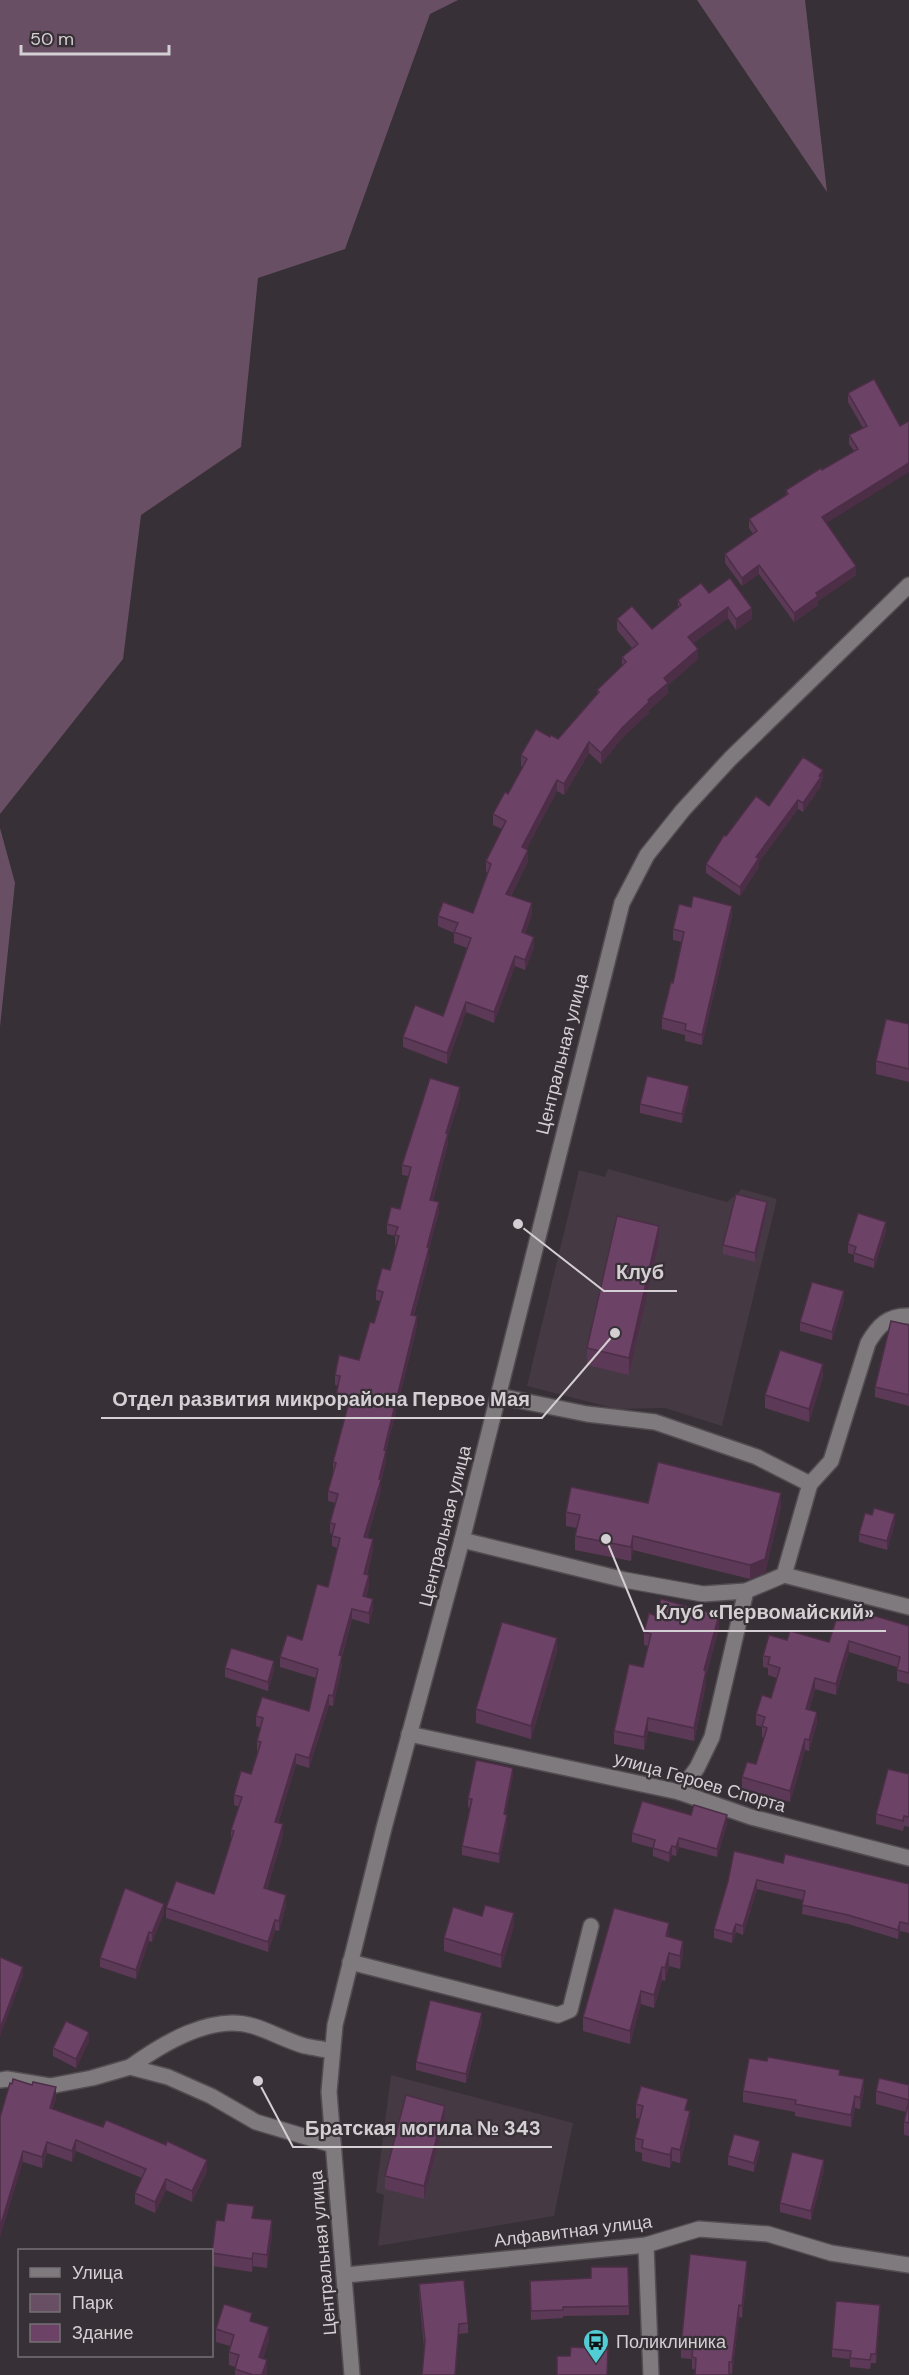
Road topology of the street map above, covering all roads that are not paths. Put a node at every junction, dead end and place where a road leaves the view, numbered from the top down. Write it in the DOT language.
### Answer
graph roads {
  1 [pos="909,585"];
  2 [pos="909,1316"];
  3 [pos="498,1396"];
  4 [pos="810,1484"];
  5 [pos="462,1540"];
  6 [pos="784,1575"];
  7 [pos="746,1591"];
  8 [pos="909,1607"];
  9 [pos="410,1734"];
  10 [pos="679,1792"];
  11 [pos="909,1858"];
  12 [pos="591,1926"];
  13 [pos="350,1962"];
  14 [pos="332,2051"];
  15 [pos="130,2067"];
  16 [pos="0,2080"];
  17 [pos="333,2145"];
  18 [pos="646,2245"];
  19 [pos="909,2265"];
  20 [pos="346,2275"];
  21 [pos="352,2375"];
  22 [pos="651,2375"];
  1 -- 3 [label="street, Центральная улица"];
  2 -- 4 [label="street"];
  3 -- 4 [label="street"];
  3 -- 5 [label="street, Центральная улица"];
  4 -- 6 [label="street"];
  5 -- 7 [label="street"];
  5 -- 9 [label="street, Центральная улица"];
  6 -- 7 [label="street"];
  6 -- 8 [label="street"];
  7 -- 10 [label="street"];
  9 -- 10 [label="street, улица Героев Спорта"];
  9 -- 13 [label="street, Центральная улица"];
  10 -- 11 [label="street, улица Героев Спорта"];
  12 -- 13 [label="street"];
  13 -- 14 [label="street, Центральная улица"];
  14 -- 15 [label="street"];
  14 -- 17 [label="street, Центральная улица"];
  15 -- 16 [label="street"];
  15 -- 17 [label="street"];
  17 -- 20 [label="street, Центральная улица"];
  18 -- 19 [label="street, Алфавитная улица"];
  18 -- 20 [label="street, Алфавитная улица"];
  18 -- 22 [label="street"];
  20 -- 21 [label="street, Центральная улица"];
}
